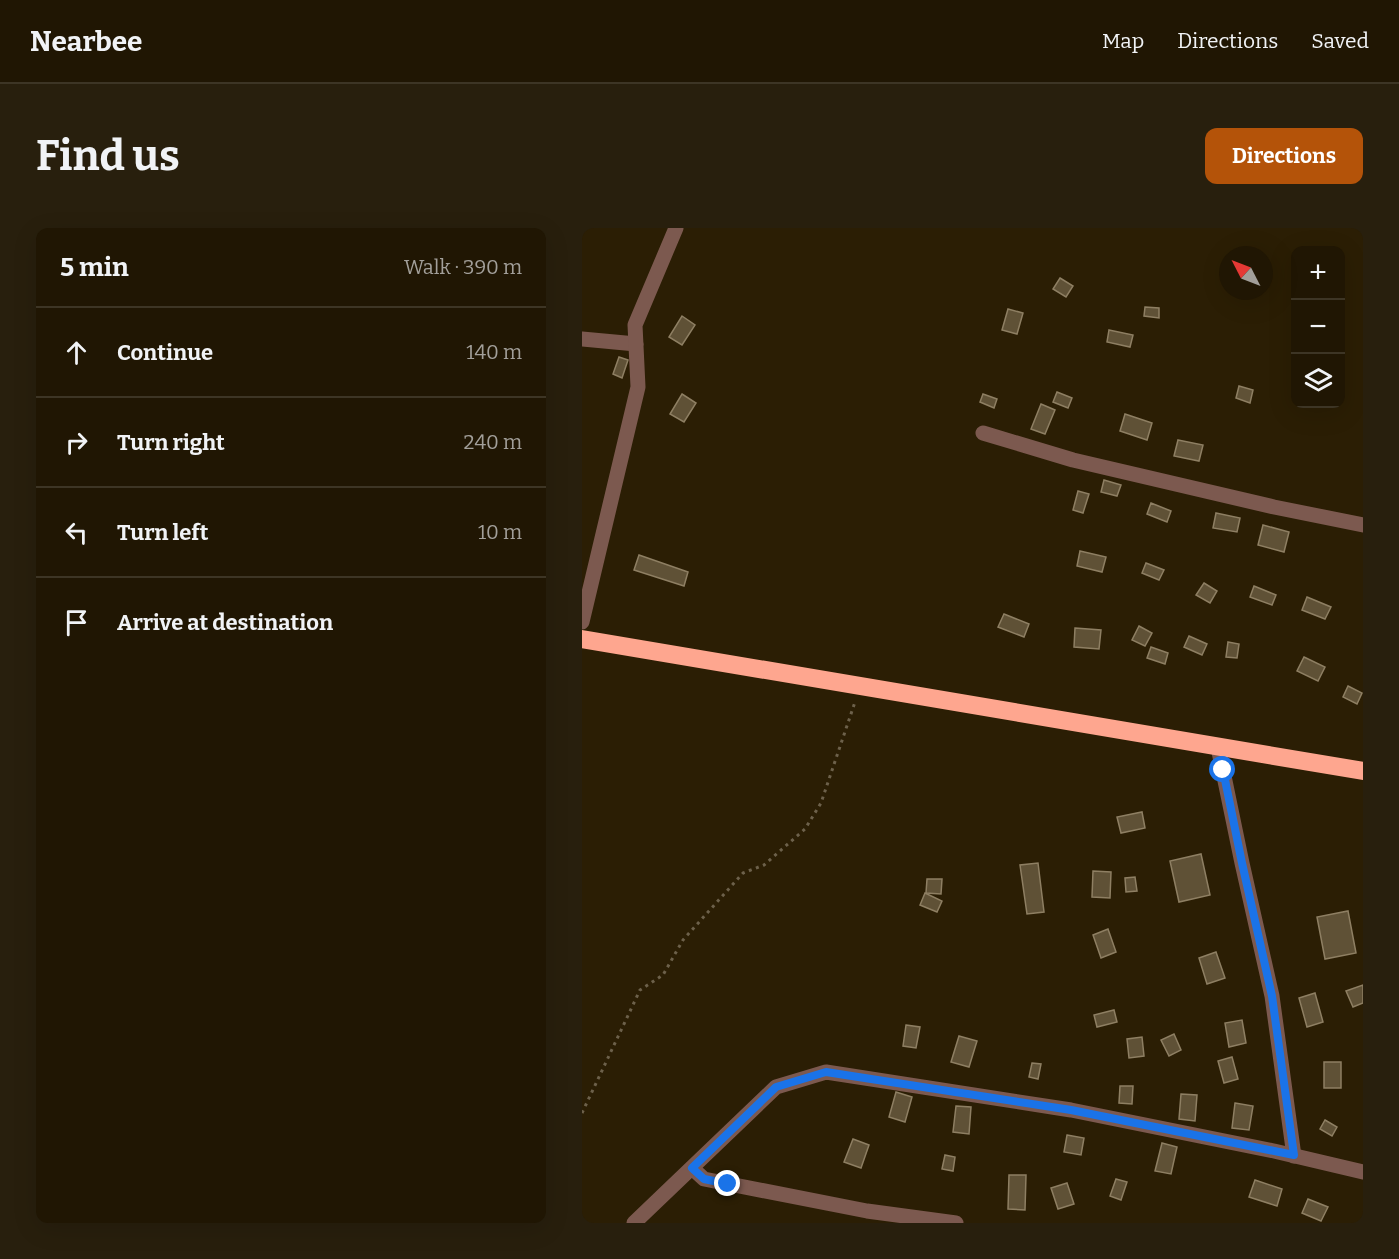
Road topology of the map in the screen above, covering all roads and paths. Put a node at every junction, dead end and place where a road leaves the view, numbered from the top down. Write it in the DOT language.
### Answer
graph roads {
  1 [pos="676,228"];
  2 [pos="582,339"];
  3 [pos="636,344"];
  4 [pos="982,433"];
  5 [pos="1363,525"];
  6 [pos="582,622"];
  7 [pos="582,639"];
  8 [pos="861,686"];
  9 [pos="1218,747"];
  10 [pos="1363,771"];
  11 [pos="582,1113"];
  12 [pos="1294,1155"];
  13 [pos="692,1168"];
  14 [pos="1363,1172"];
  15 [pos="634,1223"];
  16 [pos="956,1223"];
  1 -- 3 [label="street"];
  2 -- 3 [label="street"];
  3 -- 6 [label="street"];
  4 -- 5 [label="street"];
  7 -- 8 [label="highway"];
  8 -- 9 [label="highway"];
  8 -- 11 [label="path"];
  9 -- 10 [label="highway"];
  9 -- 12 [label="street"];
  12 -- 13 [label="street"];
  12 -- 14 [label="street"];
  13 -- 15 [label="street"];
  13 -- 16 [label="street"];
}
